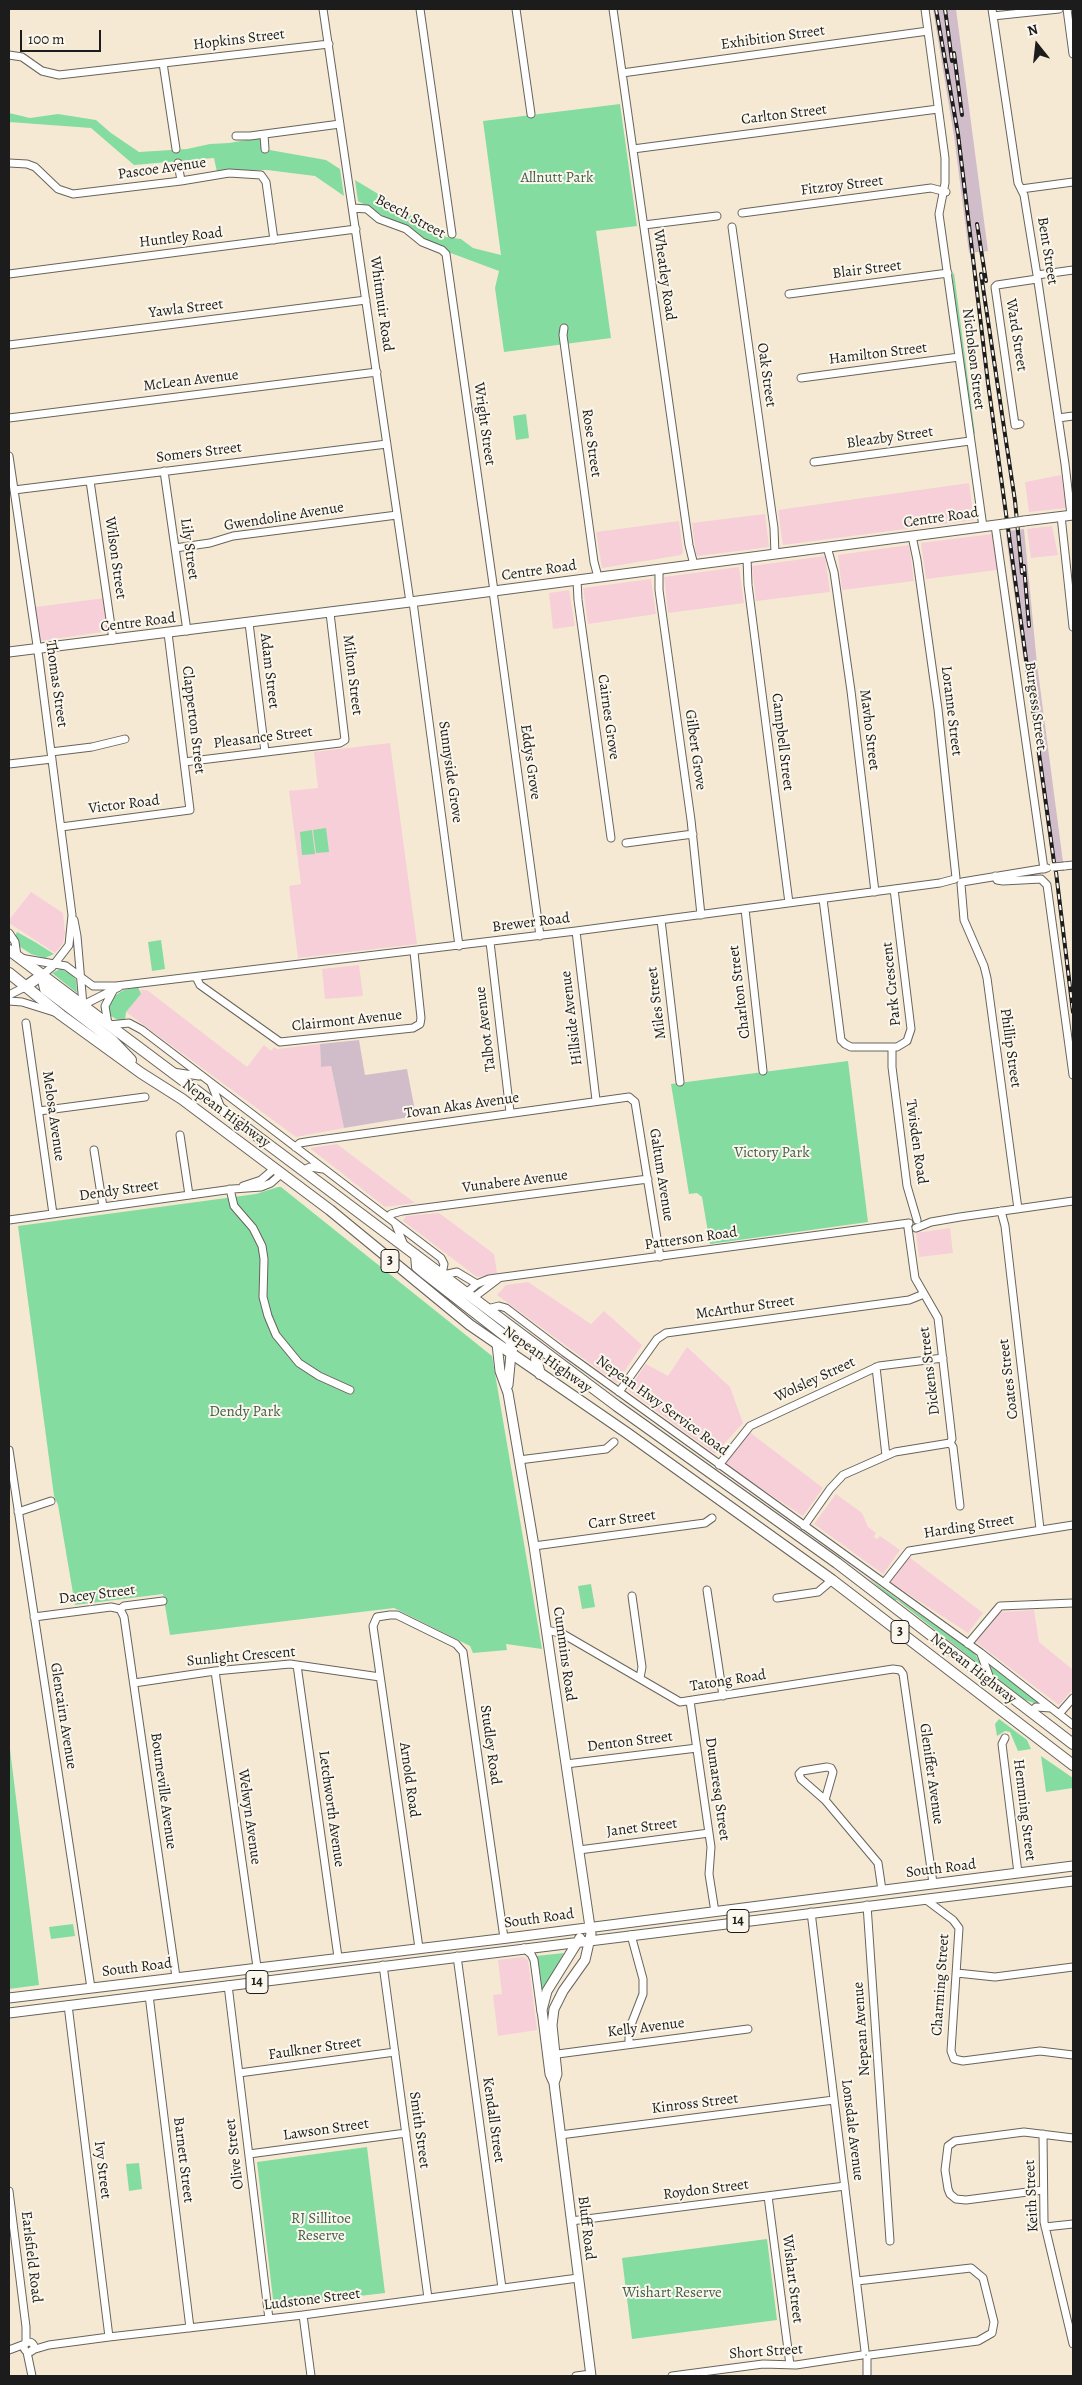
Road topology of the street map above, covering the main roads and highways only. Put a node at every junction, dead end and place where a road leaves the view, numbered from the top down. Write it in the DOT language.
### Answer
graph roads {
  1 [pos="1072,513"];
  2 [pos="9,652"];
  3 [pos="15,954"];
  4 [pos="9,973"];
  5 [pos="42,975"];
  6 [pos="27,989"];
  7 [pos="83,1005"];
  8 [pos="73,1011"];
  9 [pos="62,1015"];
  10 [pos="107,1027"];
  11 [pos="139,1071"];
  12 [pos="253,1132"];
  13 [pos="248,1149"];
  14 [pos="286,1157"];
  15 [pos="304,1170"];
  16 [pos="277,1171"];
  17 [pos="307,1194"];
  18 [pos="416,1255"];
  19 [pos="466,1299"];
  20 [pos="452,1311"];
  21 [pos="496,1344"];
  22 [pos="541,1350"];
  23 [pos="511,1354"];
  24 [pos="540,1374"];
  25 [pos="508,1393"];
  26 [pos="729,1486"];
  27 [pos="720,1499"];
  28 [pos="1031,1712"];
  29 [pos="1021,1725"];
  30 [pos="1073,1744"];
  31 [pos="1073,1765"];
  32 [pos="1073,1866"];
  33 [pos="1018,1873"];
  34 [pos="1073,1881"];
  35 [pos="1021,1888"];
  36 [pos="810,1899"];
  37 [pos="811,1912"];
  38 [pos="588,1924"];
  39 [pos="537,1933"];
  40 [pos="591,1940"];
  41 [pos="578,1941"];
  42 [pos="456,1944"];
  43 [pos="539,1946"];
  44 [pos="457,1956"];
  45 [pos="227,1971"];
  46 [pos="228,1985"];
  47 [pos="9,1998"];
  48 [pos="9,2012"];
  49 [pos="551,2055"];
  50 [pos="591,2375"];
  1 -- 2 [label="main road, Centre Road, bridge"];
  3 -- 5 [label="highway, Nepean Highway / 3"];
  4 -- 6 [label="highway, Nepean Highway / 3"];
  5 -- 6 [label="highway"];
  5 -- 7 [label="highway, Nepean Highway / 3"];
  5 -- 8 [label="highway"];
  6 -- 9 [label="highway, Nepean Highway / 3"];
  7 -- 8 [label="highway"];
  7 -- 10 [label="highway, Nepean Highway / 3"];
  8 -- 9 [label="highway"];
  8 -- 10 [label="highway"];
  9 -- 11 [label="highway, Nepean Highway / 3"];
  10 -- 11 [label="highway"];
  10 -- 12 [label="highway, Nepean Highway / 3"];
  11 -- 13 [label="highway, Nepean Highway / 3"];
  12 -- 13 [label="highway"];
  12 -- 14 [label="highway, Nepean Highway / 3"];
  13 -- 16 [label="highway, Nepean Highway / 3"];
  14 -- 15 [label="highway, Nepean Highway / 3"];
  14 -- 16 [label="highway"];
  15 -- 17 [label="highway"];
  15 -- 18 [label="highway, Nepean Highway / 3"];
  16 -- 17 [label="highway, Nepean Highway / 3"];
  17 -- 20 [label="highway, Nepean Highway / 3"];
  18 -- 19 [label="highway, Nepean Highway / 3"];
  18 -- 19 [label="highway"];
  19 -- 20 [label="highway"];
  19 -- 22 [label="highway, Nepean Highway / 3"];
  19 -- 23 [label="highway"];
  20 -- 21 [label="highway, Nepean Highway / 3"];
  21 -- 23 [label="highway, Nepean Highway / 3"];
  21 -- 25 [label="main road, Cummins Road"];
  22 -- 24 [label="highway"];
  22 -- 26 [label="highway, Nepean Highway / 3"];
  23 -- 24 [label="highway, Nepean Highway / 3"];
  23 -- 25 [label="main road, Cummins Road"];
  24 -- 27 [label="highway, Nepean Highway / 3"];
  25 -- 38 [label="main road, Cummins Road"];
  26 -- 27 [label="highway"];
  26 -- 28 [label="highway, Nepean Highway / 3"];
  27 -- 29 [label="highway, Nepean Highway / 3"];
  28 -- 29 [label="highway"];
  28 -- 30 [label="highway, Nepean Highway / 3"];
  29 -- 31 [label="highway, Nepean Highway / 3"];
  32 -- 33 [label="main road, South Road / 14"];
  33 -- 35 [label="main road, Hemming Street"];
  33 -- 36 [label="main road, South Road / 14"];
  34 -- 35 [label="main road, South Road / 14"];
  35 -- 37 [label="main road, South Road / 14"];
  36 -- 37 [label="main road"];
  36 -- 38 [label="main road, South Road / 14"];
  37 -- 40 [label="main road, South Road / 14"];
  38 -- 39 [label="main road, South Road / 14"];
  38 -- 40 [label="main road, Cummins Road"];
  38 -- 41 [label="main road, Bluff Road"];
  39 -- 42 [label="main road, South Road / 14"];
  39 -- 43 [label="main road"];
  40 -- 41 [label="main road, South Road / 14"];
  40 -- 49 [label="main road, Bluff Road"];
  41 -- 43 [label="main road, South Road / 14"];
  41 -- 49 [label="main road, Bluff Road"];
  42 -- 44 [label="main road"];
  42 -- 45 [label="main road, South Road / 14"];
  43 -- 44 [label="main road, South Road / 14"];
  44 -- 46 [label="main road, South Road / 14"];
  45 -- 46 [label="main road"];
  45 -- 47 [label="main road, South Road / 14"];
  46 -- 48 [label="main road, South Road / 14"];
  49 -- 50 [label="main road, Bluff Road"];
}
